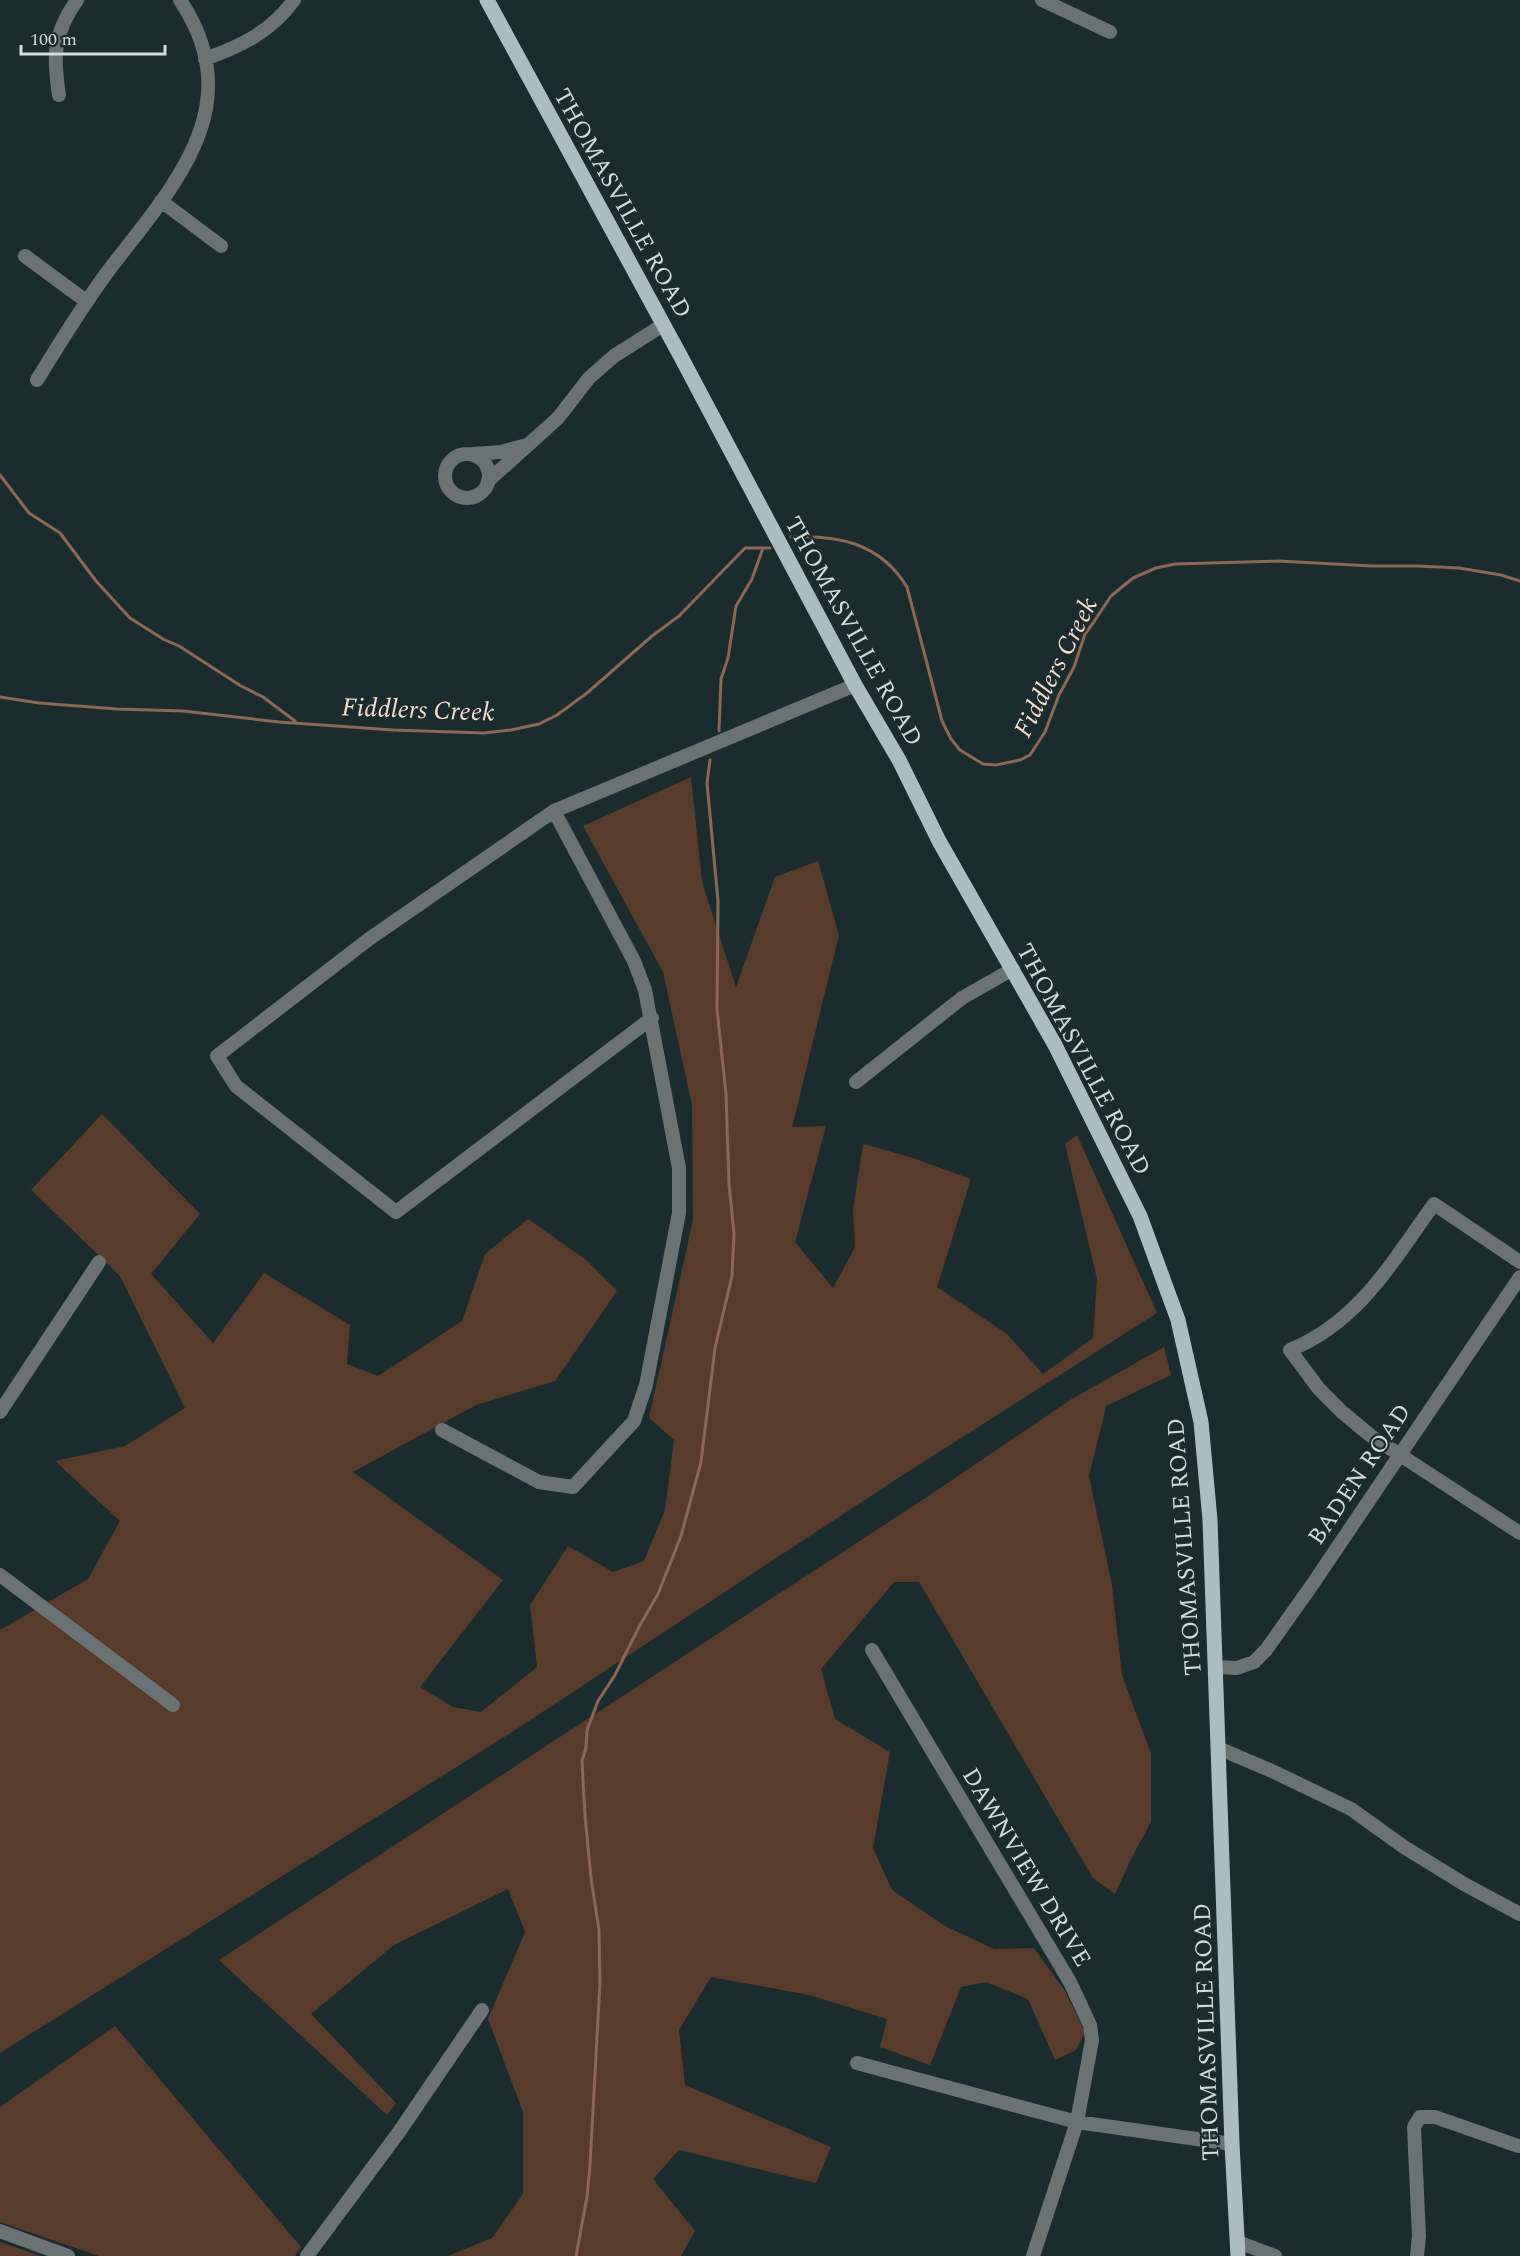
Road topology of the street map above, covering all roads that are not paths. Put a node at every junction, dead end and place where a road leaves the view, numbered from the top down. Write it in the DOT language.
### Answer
graph roads {
  1 [pos="77,0"];
  2 [pos="180,0"];
  3 [pos="294,0"];
  4 [pos="487,0"];
  5 [pos="1042,0"];
  6 [pos="1110,32"];
  7 [pos="205,59"];
  8 [pos="59,94"];
  9 [pos="161,201"];
  10 [pos="221,246"];
  11 [pos="25,256"];
  12 [pos="86,301"];
  13 [pos="663,325"];
  14 [pos="37,380"];
  15 [pos="527,445"];
  16 [pos="473,454"];
  17 [pos="489,481"];
  18 [pos="855,685"];
  19 [pos="554,811"];
  20 [pos="1013,969"];
  21 [pos="652,1018"];
  22 [pos="856,1082"];
  23 [pos="99,1262"];
  24 [pos="1520,1262"];
  25 [pos="1520,1277"];
  26 [pos="0,1412"];
  27 [pos="442,1430"];
  28 [pos="1399,1453"];
  29 [pos="1520,1533"];
  30 [pos="0,1575"];
  31 [pos="872,1650"];
  32 [pos="1216,1667"];
  33 [pos="173,1705"];
  34 [pos="1218,1748"];
  35 [pos="1520,1914"];
  36 [pos="482,2010"];
  37 [pos="857,2063"];
  38 [pos="1077,2122"];
  39 [pos="1232,2144"];
  40 [pos="1518,2146"];
  41 [pos="0,2231"];
  42 [pos="1238,2249"];
  43 [pos="68,2256"];
  44 [pos="307,2256"];
  45 [pos="1033,2256"];
  46 [pos="1275,2256"];
  47 [pos="1417,2256"];
  1 -- 8 [label="street"];
  2 -- 7 [label="street"];
  3 -- 7 [label="street"];
  4 -- 13 [label="main road, THOMASVILLE ROAD"];
  5 -- 6 [label="street"];
  7 -- 9 [label="street"];
  9 -- 10 [label="street"];
  9 -- 12 [label="street"];
  11 -- 12 [label="street"];
  12 -- 14 [label="street"];
  13 -- 15 [label="street"];
  13 -- 18 [label="main road, THOMASVILLE ROAD"];
  15 -- 16 [label="street"];
  15 -- 17 [label="street"];
  16 -- 17 [label="street"];
  16 -- 17 [label="street"];
  18 -- 19 [label="street"];
  18 -- 20 [label="main road, THOMASVILLE ROAD"];
  19 -- 21 [label="street"];
  19 -- 21 [label="street"];
  20 -- 22 [label="street"];
  20 -- 32 [label="main road, THOMASVILLE ROAD"];
  21 -- 27 [label="street"];
  23 -- 26 [label="street"];
  24 -- 28 [label="street"];
  25 -- 28 [label="street, BADEN ROAD"];
  28 -- 29 [label="street"];
  28 -- 32 [label="street, BADEN ROAD"];
  30 -- 33 [label="street"];
  31 -- 38 [label="street, DAWNVIEW DRIVE"];
  32 -- 34 [label="main road, THOMASVILLE ROAD"];
  34 -- 35 [label="street"];
  34 -- 39 [label="main road, THOMASVILLE ROAD"];
  36 -- 44 [label="street"];
  37 -- 38 [label="street"];
  38 -- 39 [label="street"];
  38 -- 45 [label="street, DAWNVIEW DRIVE"];
  39 -- 42 [label="main road, THOMASVILLE ROAD"];
  40 -- 47 [label="street"];
  41 -- 43 [label="street"];
  42 -- 46 [label="street"];
}
